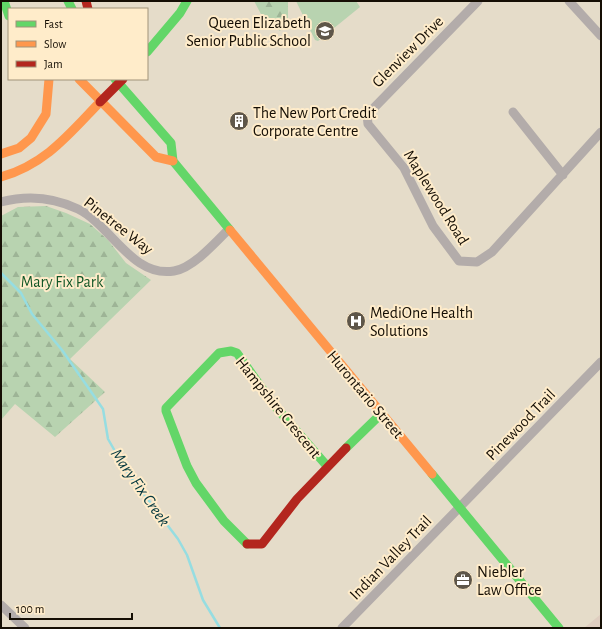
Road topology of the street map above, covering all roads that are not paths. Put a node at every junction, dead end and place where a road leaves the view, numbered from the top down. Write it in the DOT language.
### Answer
graph roads {
  1 [pos="5,1"];
  2 [pos="187,1"];
  3 [pos="478,1"];
  4 [pos="569,1"];
  5 [pos="8,12"];
  6 [pos="601,36"];
  7 [pos="148,51"];
  8 [pos="49,80"];
  9 [pos="80,80"];
  10 [pos="119,81"];
  11 [pos="100,102"];
  12 [pos="374,106"];
  13 [pos="513,112"];
  14 [pos="601,132"];
  15 [pos="1,154"];
  16 [pos="173,161"];
  17 [pos="563,175"];
  18 [pos="1,177"];
  19 [pos="1,202"];
  20 [pos="229,229"];
  21 [pos="601,362"];
  22 [pos="382,414"];
  23 [pos="327,466"];
  24 [pos="460,507"];
  25 [pos="1,605"];
  26 [pos="25,628"];
  27 [pos="342,628"];
  28 [pos="559,628"];
  1 -- 5 [label="main road"];
  2 -- 7 [label="main road"];
  3 -- 12 [label="street, Glenview Drive"];
  4 -- 6 [label="street"];
  8 -- 15 [label="main road"];
  9 -- 11 [label="main road"];
  10 -- 11 [label="main road"];
  10 -- 16 [label="main road, Hurontario Street"];
  11 -- 16 [label="main road"];
  11 -- 18 [label="main road"];
  12 -- 17 [label="street, Maplewood Road"];
  13 -- 17 [label="street"];
  14 -- 17 [label="street, Maplewood Road"];
  16 -- 20 [label="main road, Hurontario Street"];
  19 -- 20 [label="street, Pinetree Way"];
  20 -- 22 [label="main road, Hurontario Street"];
  21 -- 24 [label="street, Pinewood Trail"];
  22 -- 23 [label="main road, Hampshire Crescent"];
  22 -- 24 [label="main road, Hurontario Street"];
  23 -- 23 [label="main road, Hampshire Crescent"];
  24 -- 27 [label="street, Indian Valley Trail"];
  24 -- 28 [label="main road, Hurontario Street"];
  25 -- 26 [label="street"];
}
